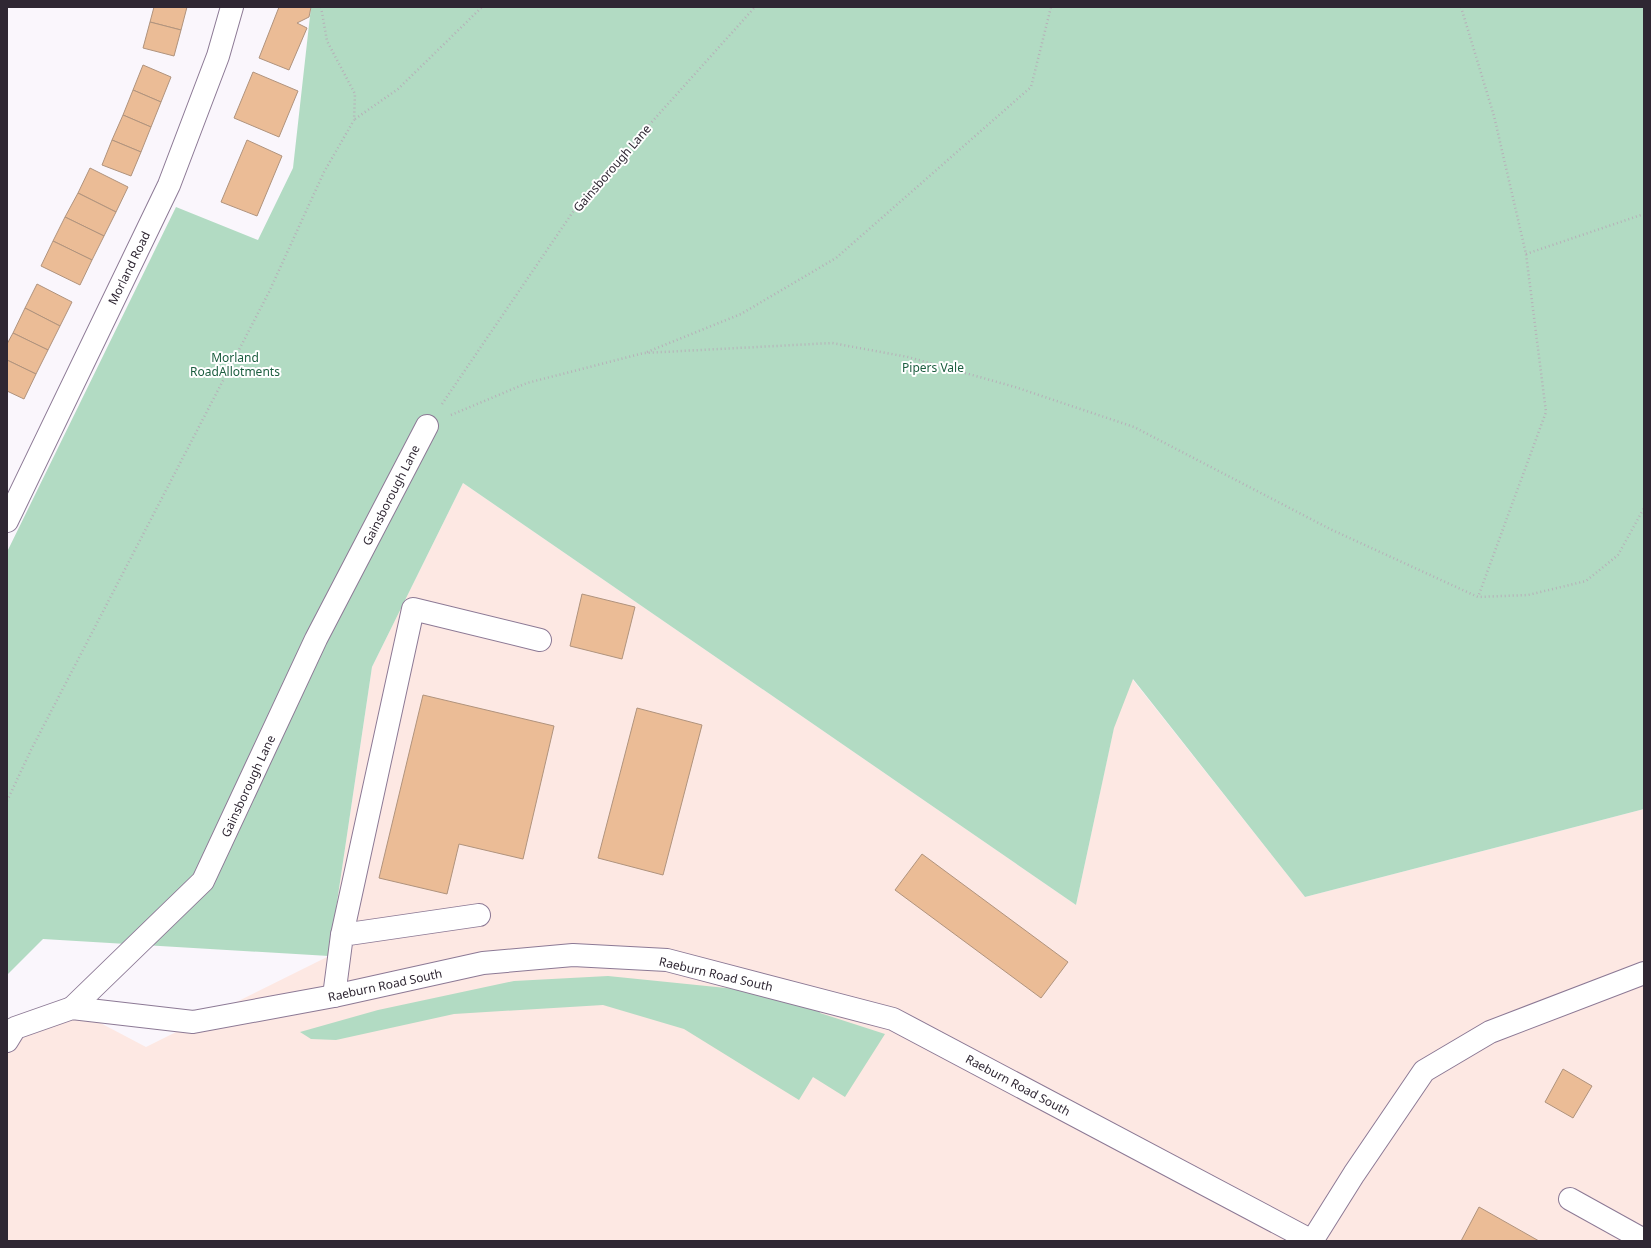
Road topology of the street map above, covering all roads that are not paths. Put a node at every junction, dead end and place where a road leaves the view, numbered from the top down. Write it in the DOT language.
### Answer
graph roads {
  1 [pos="232,7"];
  2 [pos="427,426"];
  3 [pos="7,521"];
  4 [pos="540,640"];
  5 [pos="479,915"];
  6 [pos="342,935"];
  7 [pos="1644,973"];
  8 [pos="334,996"];
  9 [pos="72,1008"];
  10 [pos="7,1041"];
  11 [pos="1570,1199"];
  12 [pos="1644,1240"];
  13 [pos="1312,1241"];
  1 -- 3 [label="street, Morland Road"];
  2 -- 9 [label="street, Gainsborough Lane"];
  4 -- 6 [label="street"];
  5 -- 6 [label="street"];
  6 -- 8 [label="street"];
  7 -- 13 [label="street"];
  8 -- 9 [label="street, Raeburn Road South"];
  8 -- 13 [label="street, Raeburn Road South"];
  9 -- 10 [label="street, Raeburn Road South"];
  11 -- 12 [label="street"];
}
